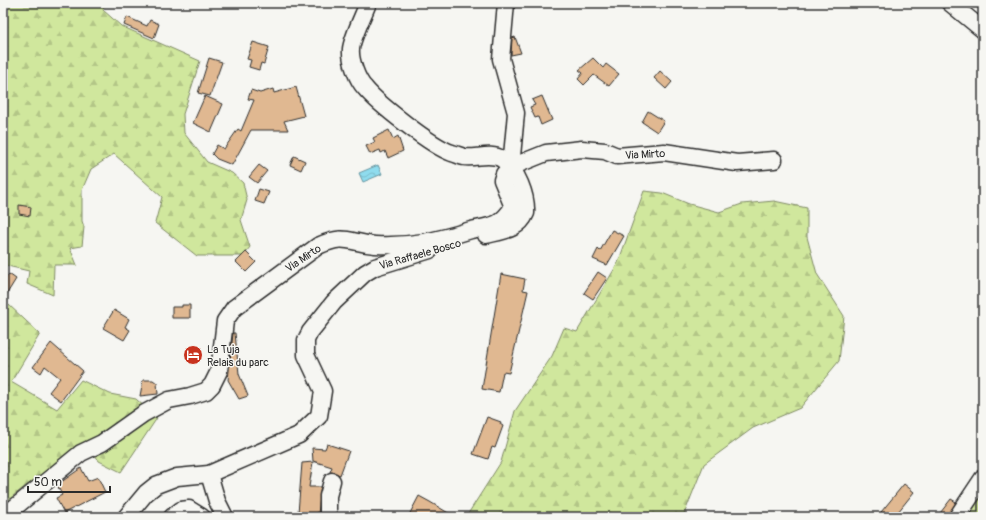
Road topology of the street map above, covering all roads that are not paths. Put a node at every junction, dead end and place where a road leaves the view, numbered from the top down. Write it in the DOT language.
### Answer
graph roads {
  1 [pos="368,3"];
  2 [pos="506,3"];
  3 [pos="950,3"];
  4 [pos="983,30"];
  5 [pos="774,160"];
  6 [pos="511,167"];
  7 [pos="209,474"];
  8 [pos="983,478"];
  9 [pos="332,482"];
  10 [pos="3,517"];
  11 [pos="126,517"];
  12 [pos="172,517"];
  13 [pos="202,517"];
  14 [pos="225,517"];
  15 [pos="328,517"];
  16 [pos="957,517"];
  1 -- 6 [label="street"];
  2 -- 6 [label="street"];
  3 -- 4 [label="street"];
  5 -- 6 [label="street, Via Mirto"];
  6 -- 7 [label="street, Via Raffaele Bosco"];
  6 -- 10 [label="street, Via Mirto"];
  7 -- 11 [label="street, Via Raffaele Bosco"];
  7 -- 14 [label="street"];
  8 -- 16 [label="street"];
  9 -- 15 [label="street"];
  12 -- 13 [label="street"];
}
